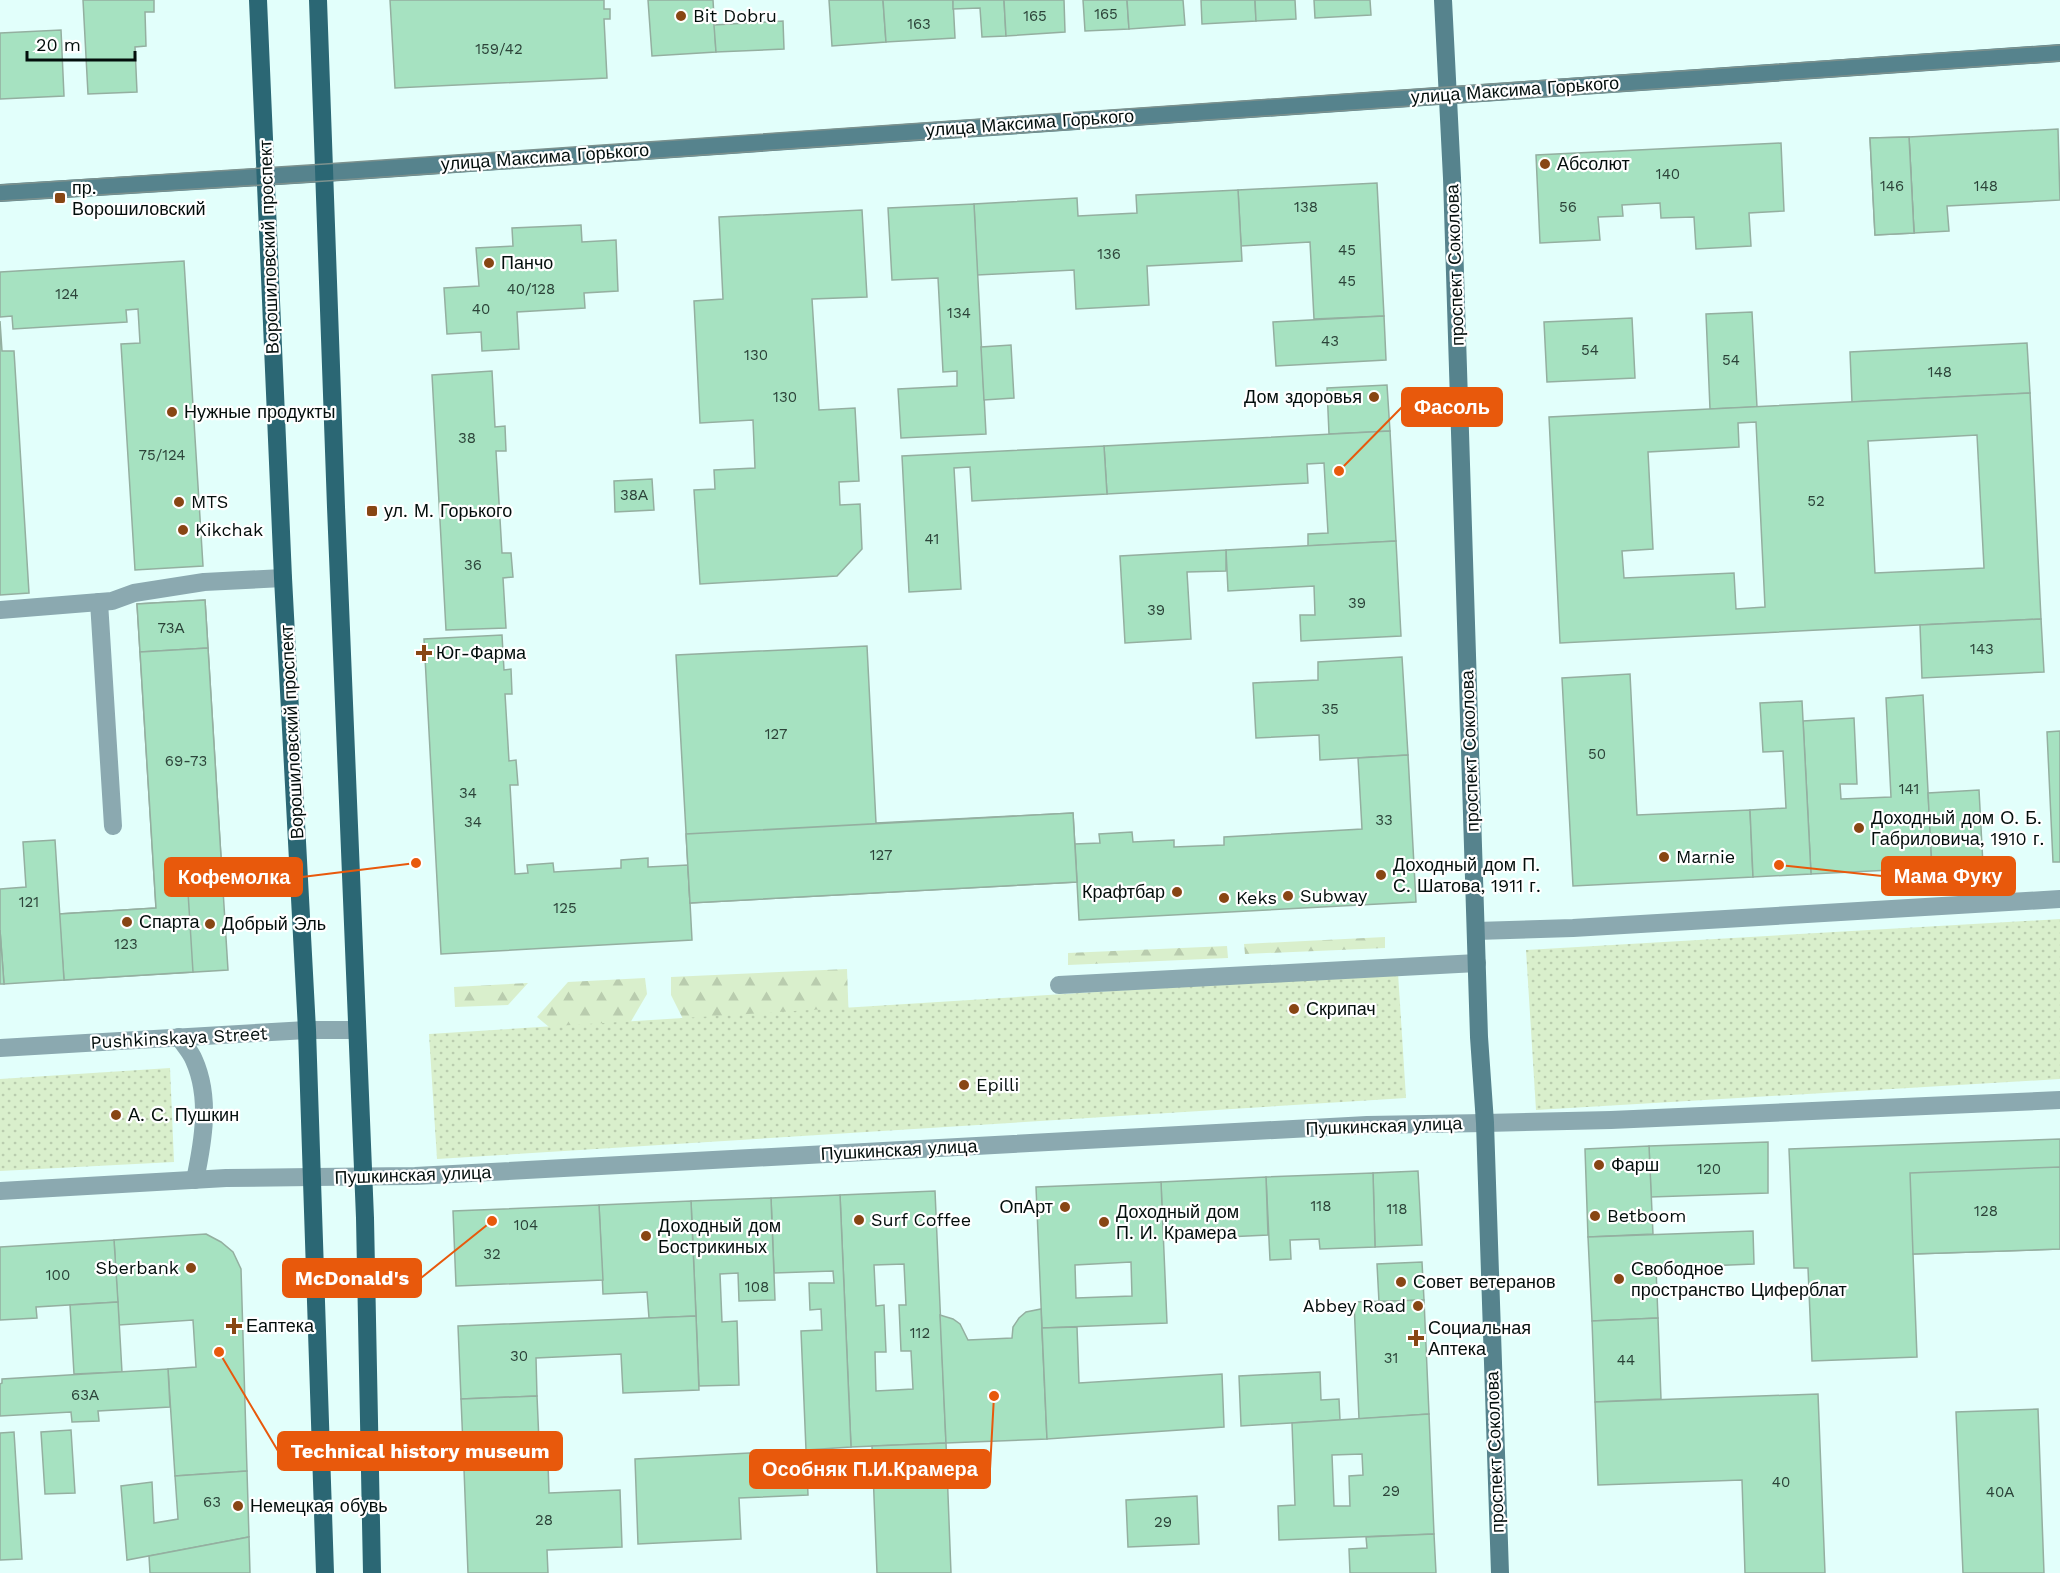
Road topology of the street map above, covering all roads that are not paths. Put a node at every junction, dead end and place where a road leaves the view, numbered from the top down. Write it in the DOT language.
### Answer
graph roads {
  1 [pos="258,0"];
  2 [pos="318,0"];
  3 [pos="1443,0"];
  4 [pos="2060,53"];
  5 [pos="1447,94"];
  6 [pos="326,173"];
  7 [pos="266,176"];
  8 [pos="0,193"];
  9 [pos="283,578"];
  10 [pos="99,602"];
  11 [pos="0,610"];
  12 [pos="113,826"];
  13 [pos="2060,899"];
  14 [pos="1476,931"];
  15 [pos="1477,963"];
  16 [pos="1059,985"];
  17 [pos="307,1030"];
  18 [pos="357,1030"];
  19 [pos="179,1037"];
  20 [pos="0,1048"];
  21 [pos="2060,1100"];
  22 [pos="1485,1123"];
  23 [pos="312,1178"];
  24 [pos="362,1178"];
  25 [pos="195,1180"];
  26 [pos="0,1191"];
  27 [pos="325,1573"];
  28 [pos="372,1573"];
  29 [pos="1500,1573"];
  1 -- 7 [label="main road, Ворошиловский проспект"];
  2 -- 6 [label="main road"];
  3 -- 5 [label="main road, проспект Соколова"];
  4 -- 5 [label="main road, улица Максима Горького"];
  5 -- 6 [label="main road, улица Максима Горького"];
  5 -- 14 [label="main road, проспект Соколова"];
  6 -- 7 [label="main road, улица Максима Горького"];
  6 -- 18 [label="main road"];
  7 -- 8 [label="main road, улица Максима Горького"];
  7 -- 9 [label="main road, Ворошиловский проспект"];
  9 -- 10 [label="street"];
  9 -- 17 [label="main road, Ворошиловский проспект"];
  10 -- 11 [label="street"];
  10 -- 12 [label="street"];
  13 -- 14 [label="street"];
  14 -- 15 [label="main road, проспект Соколова"];
  15 -- 16 [label="street"];
  15 -- 22 [label="main road, проспект Соколова"];
  17 -- 18 [label="street, Pushkinskaya Street"];
  17 -- 19 [label="street, Pushkinskaya Street"];
  17 -- 23 [label="main road, Ворошиловский проспект"];
  18 -- 24 [label="main road"];
  19 -- 20 [label="street, Pushkinskaya Street"];
  19 -- 25 [label="street"];
  21 -- 22 [label="street, Пушкинская улица"];
  22 -- 24 [label="street, Пушкинская улица"];
  22 -- 29 [label="main road, проспект Соколова"];
  23 -- 24 [label="street, Пушкинская улица"];
  23 -- 25 [label="street"];
  23 -- 27 [label="main road, Ворошиловский проспект"];
  24 -- 28 [label="main road"];
  25 -- 26 [label="street"];
}
